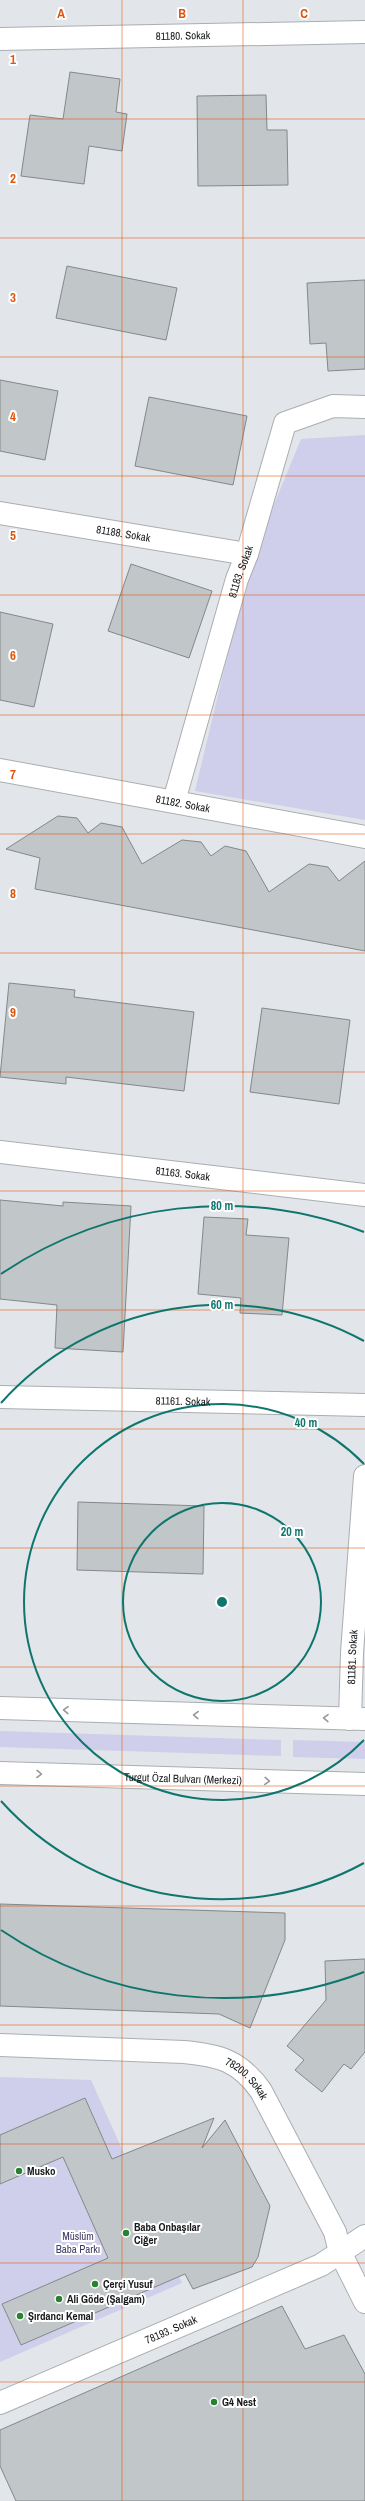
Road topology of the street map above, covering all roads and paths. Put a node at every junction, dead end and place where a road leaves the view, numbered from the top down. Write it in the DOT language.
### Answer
graph roads {
  1 [pos="365,32"];
  2 [pos="0,39"];
  3 [pos="365,407"];
  4 [pos="0,514"];
  5 [pos="247,554"];
  6 [pos="0,770"];
  7 [pos="174,801"];
  8 [pos="365,837"];
  9 [pos="0,1152"];
  10 [pos="365,1195"];
  11 [pos="0,1397"];
  12 [pos="365,1404"];
  13 [pos="365,1476"];
  14 [pos="0,1708"];
  15 [pos="358,1719"];
  16 [pos="0,1773"];
  17 [pos="365,1784"];
  18 [pos="0,2045"];
  19 [pos="365,2236"];
  20 [pos="340,2252"];
  21 [pos="365,2302"];
  22 [pos="0,2403"];
  1 -- 2 [label="street, 81180. Sokak"];
  3 -- 5 [label="street, 81183. Sokak"];
  4 -- 5 [label="street, 81188. Sokak"];
  5 -- 7 [label="street, 81183. Sokak"];
  6 -- 7 [label="street, 81182. Sokak"];
  7 -- 8 [label="street, 81182. Sokak"];
  9 -- 10 [label="street, 81163. Sokak"];
  11 -- 12 [label="street, 81161. Sokak"];
  13 -- 15 [label="street, 81181. Sokak"];
  15 -- 14 [label="street, one-way"];
  16 -- 17 [label="street, Turgut Özal Bulvarı (Merkezi), one-way"];
  18 -- 20 [label="street, 78200. Sokak"];
  19 -- 20 [label="street, 78193. Sokak"];
  20 -- 21 [label="street, 78200. Sokak"];
  20 -- 22 [label="street, 78193. Sokak"];
}
